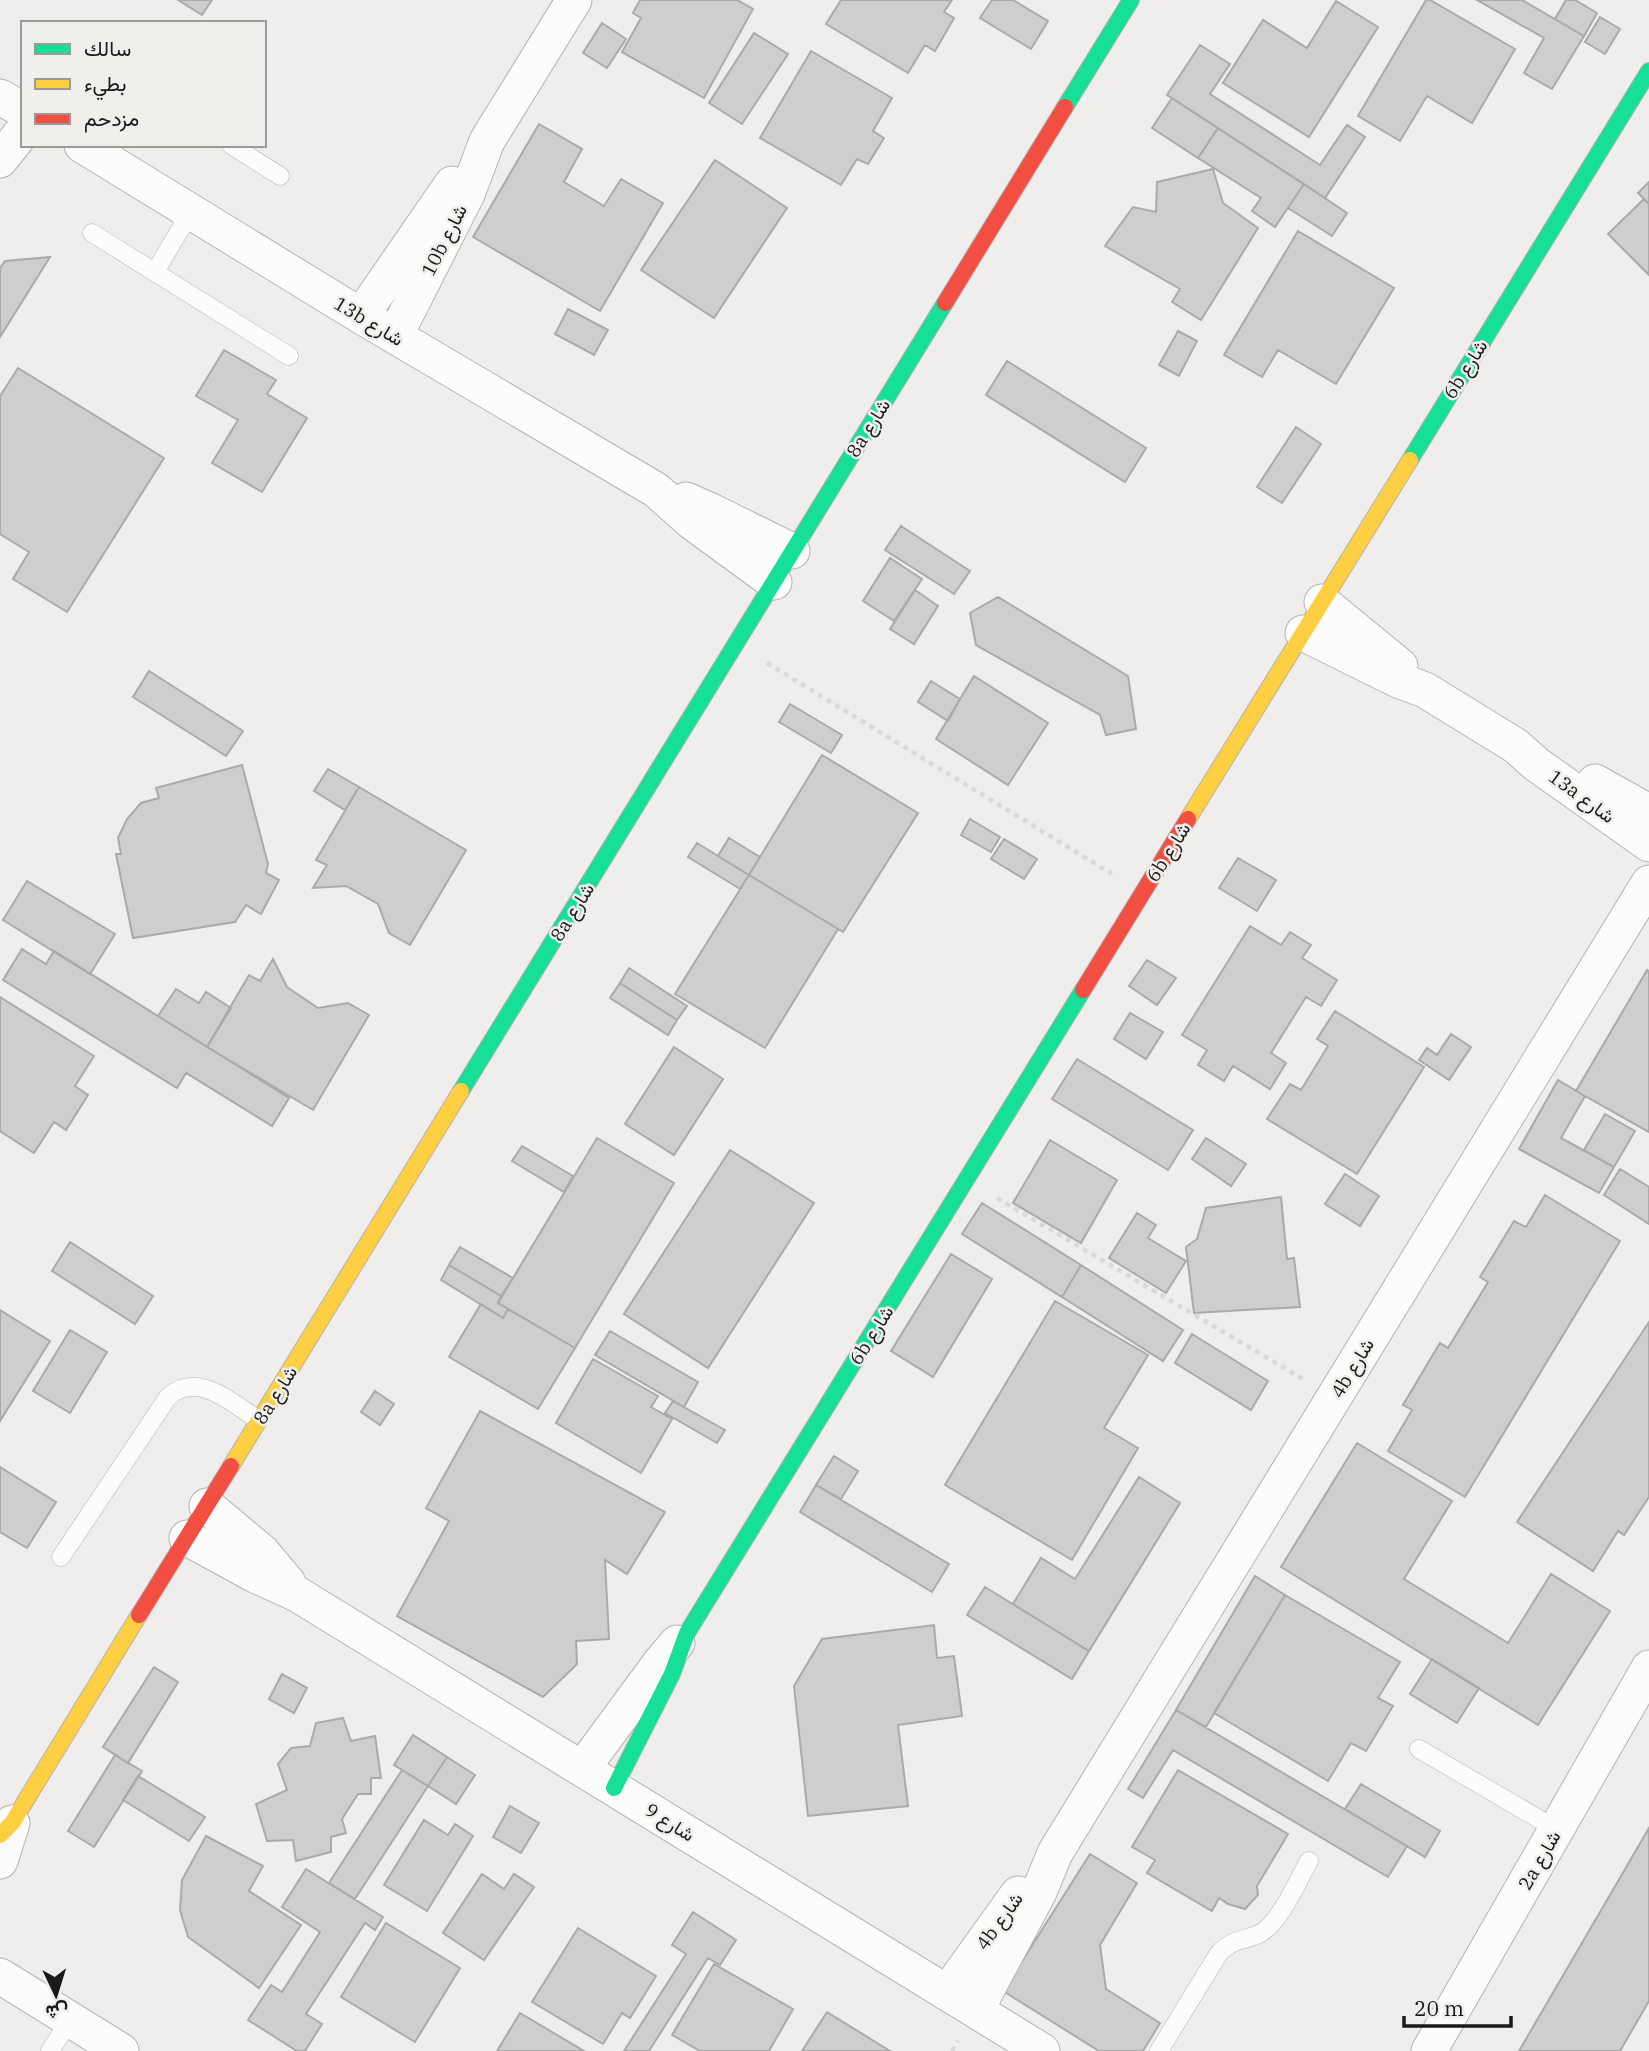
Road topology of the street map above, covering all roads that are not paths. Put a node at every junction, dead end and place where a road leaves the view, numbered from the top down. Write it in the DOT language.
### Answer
graph roads {
  1 [pos="574,0"];
  2 [pos="1131,0"];
  3 [pos="1649,71"];
  4 [pos="0,97"];
  5 [pos="21,109"];
  6 [pos="21,134"];
  7 [pos="487,141"];
  8 [pos="89,147"];
  9 [pos="234,147"];
  10 [pos="0,160"];
  11 [pos="280,176"];
  12 [pos="191,211"];
  13 [pos="92,233"];
  14 [pos="155,272"];
  15 [pos="361,316"];
  16 [pos="395,336"];
  17 [pos="289,356"];
  18 [pos="659,492"];
  19 [pos="792,551"];
  20 [pos="774,582"];
  21 [pos="1322,602"];
  22 [pos="1303,632"];
  23 [pos="1425,690"];
  24 [pos="1516,746"];
  25 [pos="1649,812"];
  26 [pos="1649,844"];
  27 [pos="1649,883"];
  28 [pos="259,1420"];
  29 [pos="207,1506"];
  30 [pos="187,1538"];
  31 [pos="61,1557"];
  32 [pos="297,1594"];
  33 [pos="687,1633"];
  34 [pos="1649,1668"];
  35 [pos="1419,1749"];
  36 [pos="582,1769"];
  37 [pos="614,1788"];
  38 [pos="6,1829"];
  39 [pos="1556,1829"];
  40 [pos="0,1861"];
  41 [pos="1309,1861"];
  42 [pos="0,1976"];
  43 [pos="961,2002"];
  44 [pos="70,2020"];
  45 [pos="1431,2050"];
  46 [pos="50,2051"];
  47 [pos="121,2051"];
  48 [pos="1042,2051"];
  49 [pos="1159,2051"];
  1 -- 7 [label="street, 10b شارع"];
  2 -- 19 [label="street, 8a شارع"];
  3 -- 21 [label="street, 6b شارع"];
  4 -- 5 [label="street"];
  6 -- 10 [label="street"];
  7 -- 15 [label="street, 10b شارع"];
  7 -- 16 [label="street, 10b شارع"];
  8 -- 12 [label="street, 13b شارع"];
  9 -- 11 [label="lane"];
  12 -- 14 [label="lane"];
  12 -- 15 [label="street, 13b شارع"];
  13 -- 14 [label="lane"];
  14 -- 17 [label="lane"];
  15 -- 16 [label="street, 13b شارع"];
  16 -- 18 [label="street, 13b شارع"];
  18 -- 19 [label="street, 13b شارع"];
  18 -- 20 [label="street, 13b شارع"];
  19 -- 20 [label="street, 8a شارع"];
  20 -- 28 [label="street, 8a شارع"];
  21 -- 22 [label="street, 6b شارع"];
  21 -- 23 [label="street, 13a شارع"];
  22 -- 23 [label="street, 13a شارع"];
  22 -- 33 [label="street, 6b شارع"];
  23 -- 24 [label="street, 13a شارع"];
  24 -- 25 [label="street, 13a شارع"];
  24 -- 26 [label="street, 13a شارع"];
  27 -- 43 [label="street, 4b شارع"];
  28 -- 29 [label="street, 8a شارع"];
  28 -- 31 [label="lane"];
  29 -- 30 [label="street, 8a شارع"];
  29 -- 32 [label="street, شارع 9"];
  30 -- 32 [label="street, شارع 9"];
  30 -- 38 [label="street, 8a شارع"];
  32 -- 36 [label="street, شارع 9"];
  33 -- 36 [label="street, 6b شارع"];
  33 -- 37 [label="street, 6b شارع"];
  34 -- 39 [label="street, 2a شارع"];
  35 -- 39 [label="lane"];
  36 -- 37 [label="street, شارع 9"];
  37 -- 43 [label="street, شارع 9"];
  38 -- 40 [label="street, 8a شارع"];
  39 -- 45 [label="street, 2a شارع"];
  41 -- 49 [label="lane"];
  42 -- 44 [label="street"];
  43 -- 48 [label="street, شارع 9"];
  44 -- 46 [label="lane"];
  44 -- 47 [label="street"];
}
